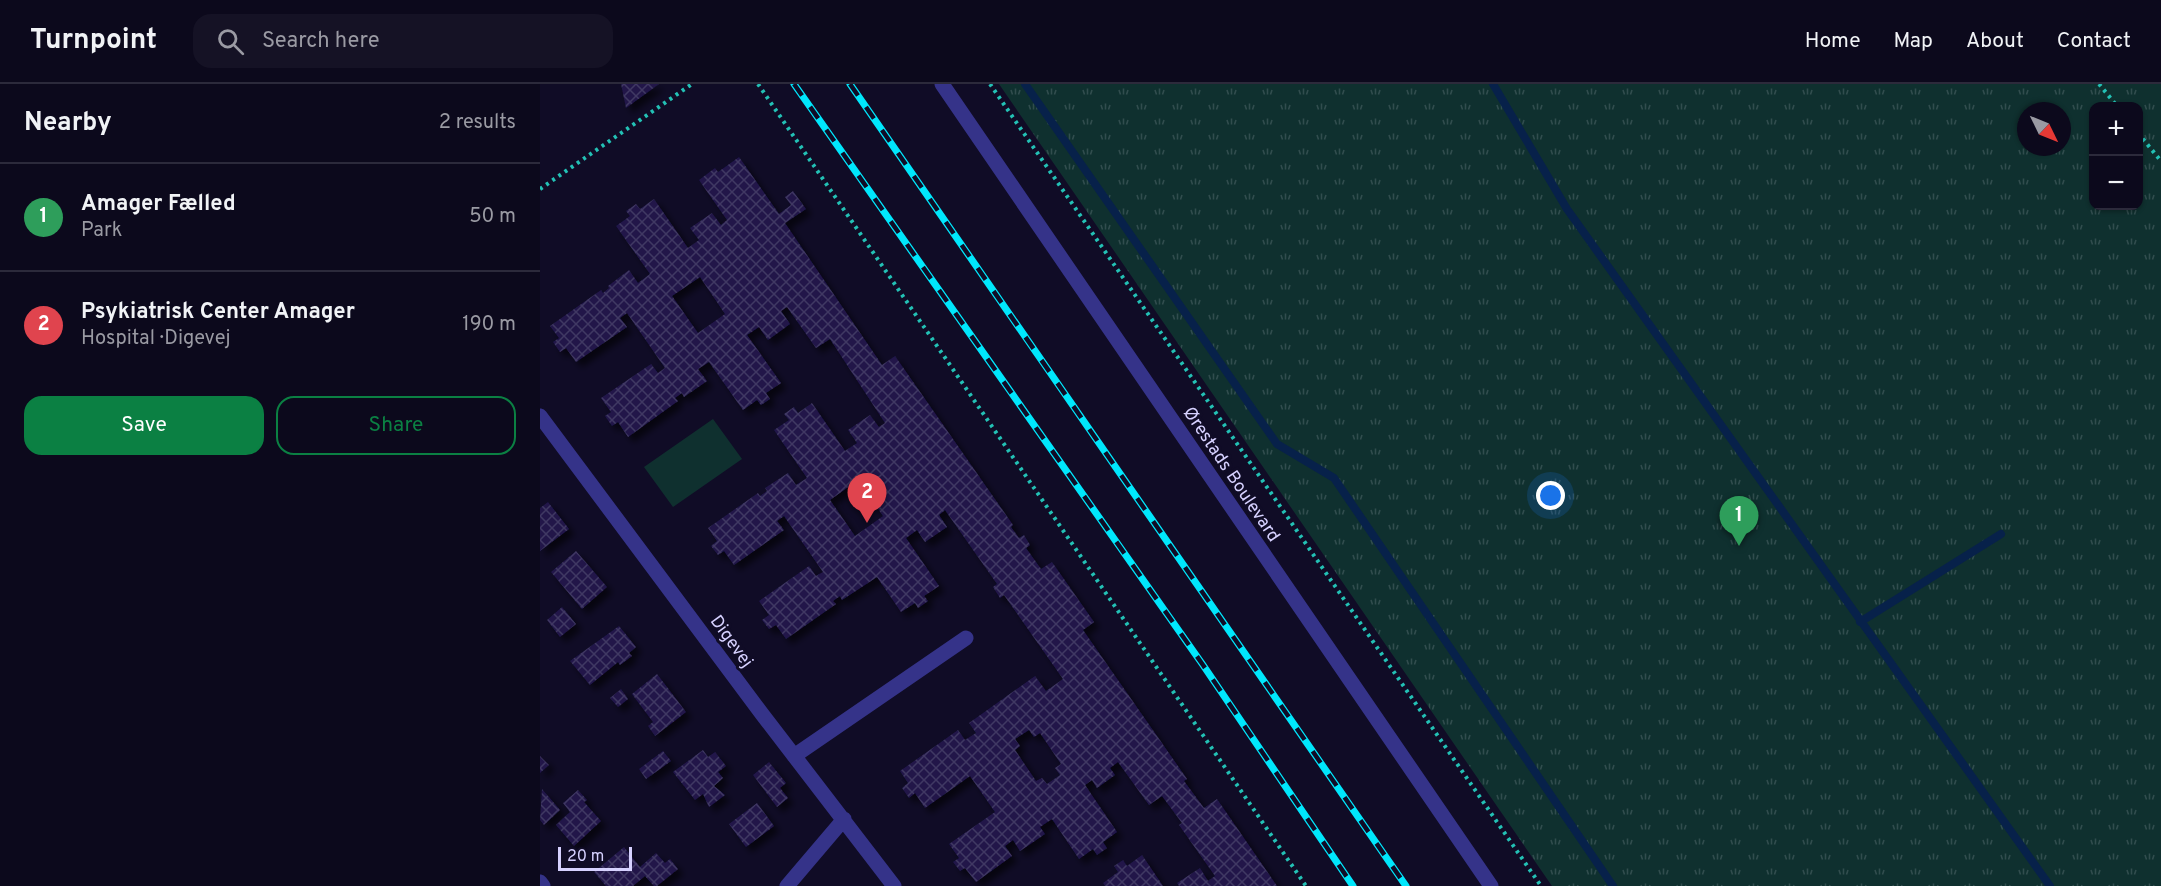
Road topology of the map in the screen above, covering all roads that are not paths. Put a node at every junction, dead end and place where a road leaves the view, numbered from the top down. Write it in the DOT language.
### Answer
graph roads {
  1 [pos="942,84"];
  2 [pos="540,416"];
  3 [pos="966,638"];
  4 [pos="794,756"];
  5 [pos="844,819"];
  6 [pos="540,882"];
  7 [pos="543,886"];
  8 [pos="787,886"];
  9 [pos="894,886"];
  10 [pos="1491,886"];
  1 -- 10 [label="street, Ørestads Boulevard"];
  2 -- 4 [label="street, Digevej"];
  3 -- 4 [label="street"];
  4 -- 5 [label="street, Digevej"];
  5 -- 8 [label="street"];
  5 -- 9 [label="street, Digevej"];
  6 -- 7 [label="street"];
}
